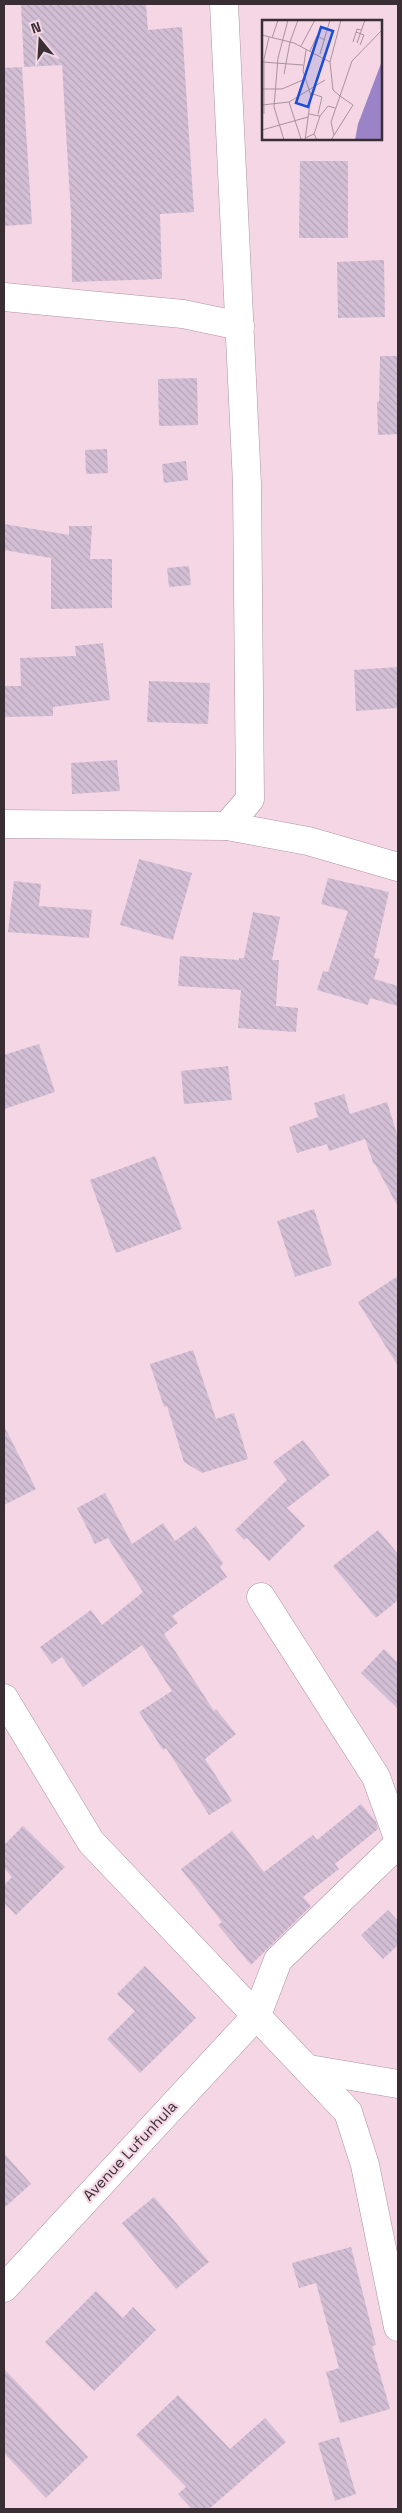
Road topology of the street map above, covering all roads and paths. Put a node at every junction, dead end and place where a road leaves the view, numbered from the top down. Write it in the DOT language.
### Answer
graph roads {
  1 [pos="224,4"];
  2 [pos="4,297"];
  3 [pos="240,326"];
  4 [pos="4,824"];
  5 [pos="227,826"];
  6 [pos="398,867"];
  7 [pos="260,1597"];
  8 [pos="7,1715"];
  9 [pos="398,1838"];
  10 [pos="398,1844"];
  11 [pos="257,2015"];
  12 [pos="309,2069"];
  13 [pos="398,2084"];
  14 [pos="4,2288"];
  15 [pos="398,2327"];
  1 -- 3 [label="street"];
  2 -- 3 [label="street"];
  3 -- 5 [label="street"];
  4 -- 5 [label="street"];
  5 -- 6 [label="street"];
  7 -- 9 [label="street"];
  8 -- 11 [label="street"];
  10 -- 11 [label="street"];
  11 -- 12 [label="street"];
  11 -- 14 [label="street, Avenue Lufunhula"];
  12 -- 13 [label="street"];
  12 -- 15 [label="street"];
}
